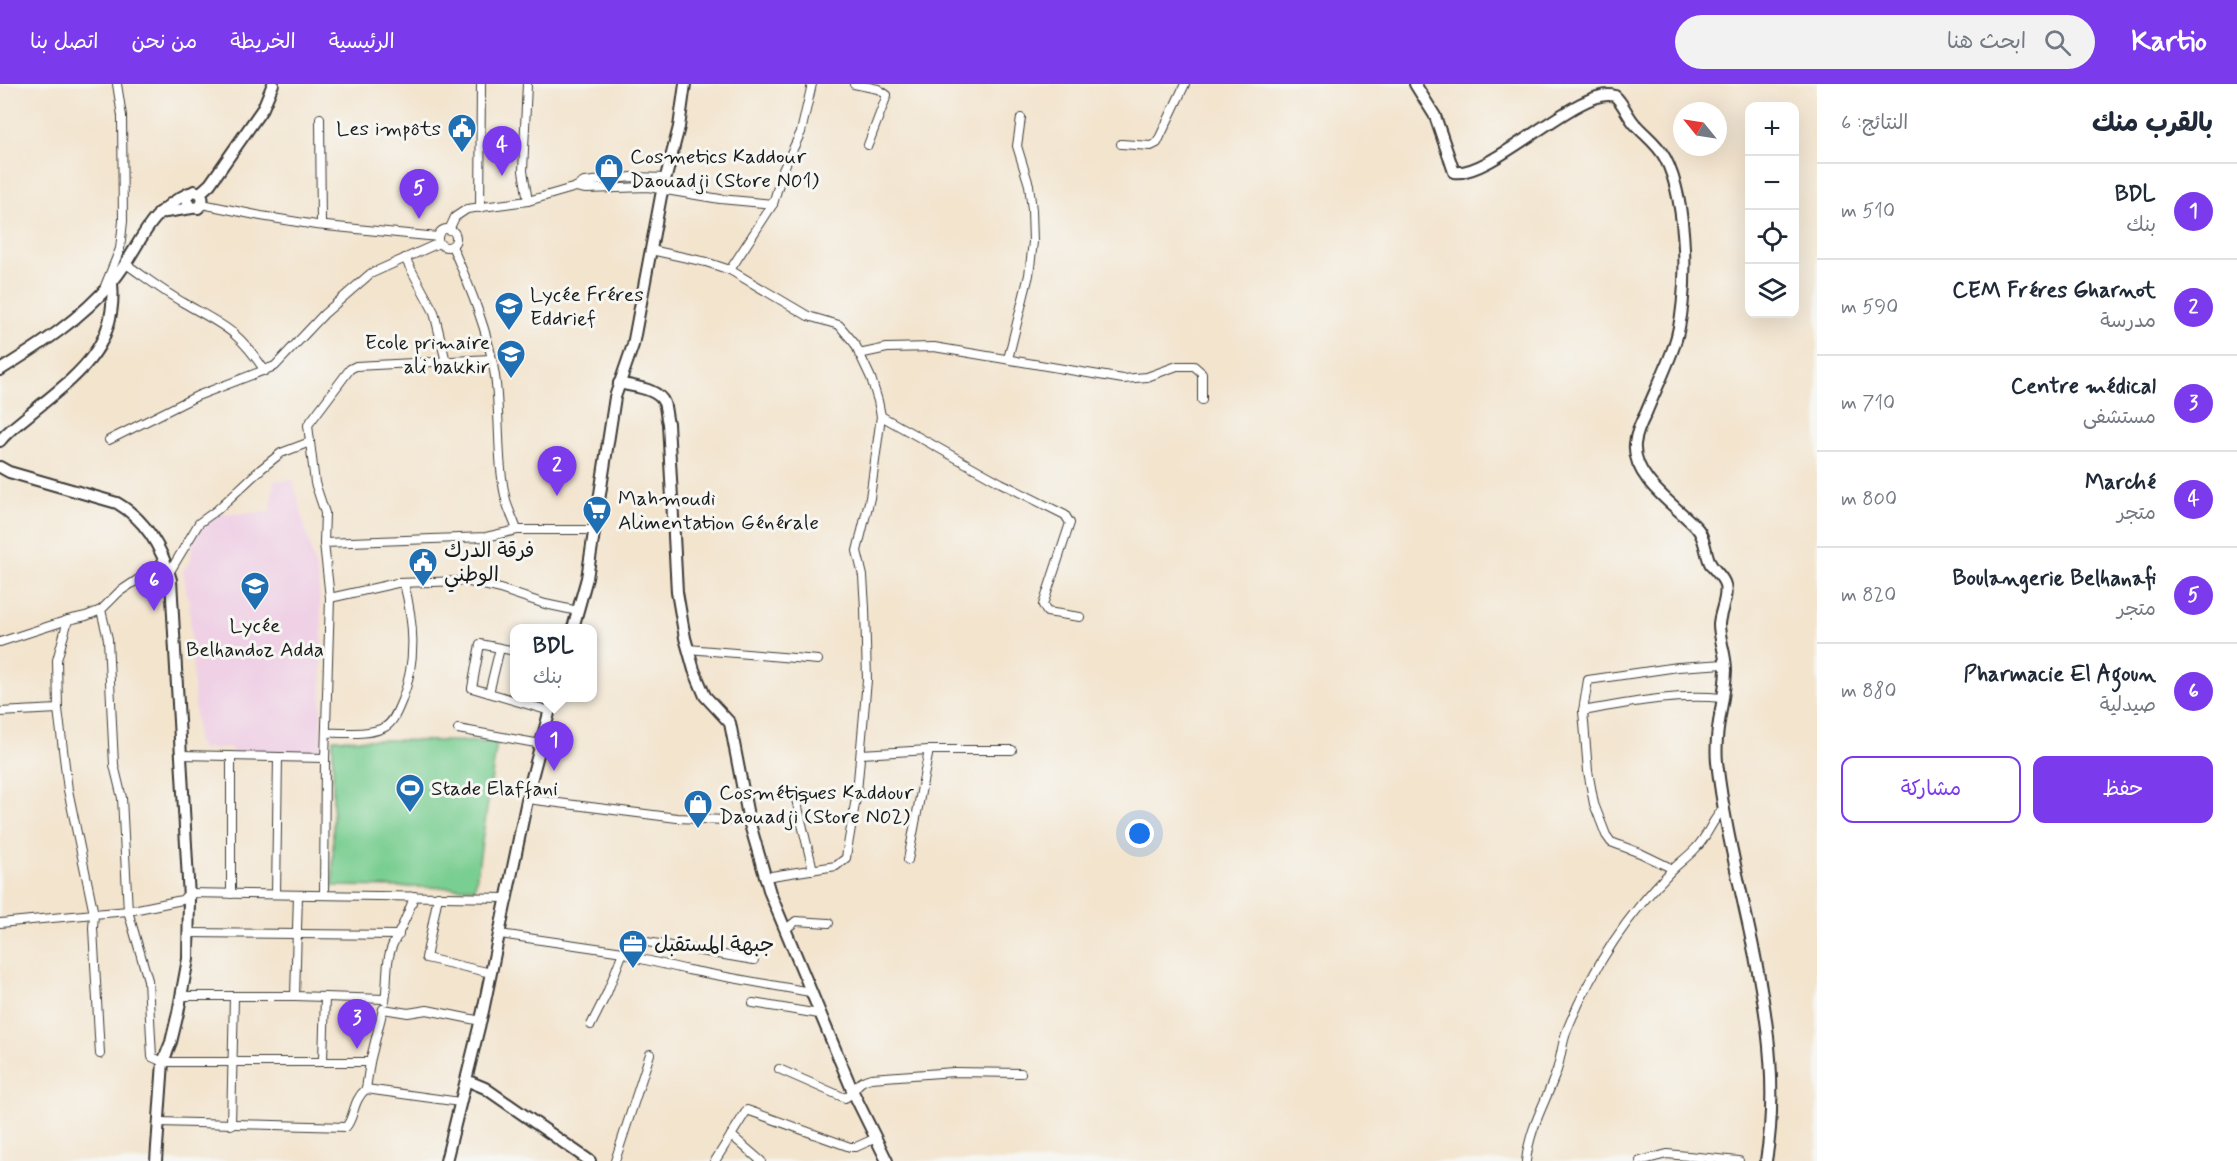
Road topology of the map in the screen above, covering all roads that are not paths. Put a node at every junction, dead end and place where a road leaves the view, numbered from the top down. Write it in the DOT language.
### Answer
graph roads {
  1 [pos="117,84"];
  2 [pos="273,84"];
  3 [pos="481,84"];
  4 [pos="526,84"];
  5 [pos="686,84"];
  6 [pos="812,84"];
  7 [pos="854,84"];
  8 [pos="1185,84"];
  9 [pos="1415,84"];
  10 [pos="320,118"];
  11 [pos="1022,118"];
  12 [pos="1121,144"];
  13 [pos="867,145"];
  14 [pos="664,183"];
  15 [pos="196,200"];
  16 [pos="528,201"];
  17 [pos="773,204"];
  18 [pos="480,208"];
  19 [pos="321,225"];
  20 [pos="449,230"];
  21 [pos="439,240"];
  22 [pos="452,246"];
  23 [pos="651,250"];
  24 [pos="405,258"];
  25 [pos="126,264"];
  26 [pos="730,270"];
  27 [pos="108,287"];
  28 [pos="859,354"];
  29 [pos="491,359"];
  30 [pos="1008,359"];
  31 [pos="446,362"];
  32 [pos="0,368"];
  33 [pos="265,371"];
  34 [pos="620,383"];
  35 [pos="1202,400"];
  36 [pos="881,416"];
  37 [pos="109,440"];
  38 [pos="0,441"];
  39 [pos="310,442"];
  40 [pos="0,467"];
  41 [pos="517,530"];
  42 [pos="594,530"];
  43 [pos="324,543"];
  44 [pos="169,573"];
  45 [pos="405,583"];
  46 [pos="330,598"];
  47 [pos="100,610"];
  48 [pos="578,611"];
  49 [pos="1080,617"];
  50 [pos="68,620"];
  51 [pos="574,624"];
  52 [pos="0,642"];
  53 [pos="500,648"];
  54 [pos="688,649"];
  55 [pos="510,650"];
  56 [pos="818,660"];
  57 [pos="1725,663"];
  58 [pos="489,693"];
  59 [pos="1722,698"];
  60 [pos="510,699"];
  61 [pos="520,702"];
  62 [pos="552,702"];
  63 [pos="58,709"];
  64 [pos="550,711"];
  65 [pos="1583,711"];
  66 [pos="0,712"];
  67 [pos="458,729"];
  68 [pos="326,733"];
  69 [pos="541,744"];
  70 [pos="929,750"];
  71 [pos="1012,750"];
  72 [pos="861,754"];
  73 [pos="181,755"];
  74 [pos="231,756"];
  75 [pos="278,757"];
  76 [pos="325,758"];
  77 [pos="795,795"];
  78 [pos="527,799"];
  79 [pos="1725,807"];
  80 [pos="749,821"];
  81 [pos="908,860"];
  82 [pos="1673,869"];
  83 [pos="813,870"];
  84 [pos="765,877"];
  85 [pos="189,894"];
  86 [pos="231,894"];
  87 [pos="276,894"];
  88 [pos="298,895"];
  89 [pos="324,895"];
  90 [pos="414,896"];
  91 [pos="438,896"];
  92 [pos="507,898"];
  93 [pos="128,911"];
  94 [pos="94,914"];
  95 [pos="0,923"];
  96 [pos="829,923"];
  97 [pos="786,929"];
  98 [pos="188,933"];
  99 [pos="500,933"];
  100 [pos="297,934"];
  101 [pos="399,935"];
  102 [pos="623,952"];
  103 [pos="754,960"];
  104 [pos="491,973"];
  105 [pos="810,992"];
  106 [pos="182,996"];
  107 [pos="295,996"];
  108 [pos="234,997"];
  109 [pos="325,997"];
  110 [pos="385,999"];
  111 [pos="753,1004"];
  112 [pos="383,1009"];
  113 [pos="819,1014"];
  114 [pos="481,1021"];
  115 [pos="591,1025"];
  116 [pos="100,1054"];
  117 [pos="650,1054"];
  118 [pos="323,1060"];
  119 [pos="232,1061"];
  120 [pos="163,1062"];
  121 [pos="370,1062"];
  122 [pos="779,1069"];
  123 [pos="1021,1073"];
  124 [pos="466,1080"];
  125 [pos="366,1089"];
  126 [pos="853,1092"];
  127 [pos="460,1102"];
  128 [pos="159,1122"];
  129 [pos="231,1125"];
  130 [pos="731,1135"];
  131 [pos="876,1138"];
  132 [pos="156,1161"];
  133 [pos="446,1161"];
  134 [pos="590,1161"];
  135 [pos="615,1161"];
  136 [pos="716,1161"];
  137 [pos="760,1161"];
  138 [pos="887,1161"];
  139 [pos="1526,1161"];
  140 [pos="1640,1161"];
  141 [pos="1739,1161"];
  142 [pos="1766,1161"];
  1 -- 27 [label="street"];
  2 -- 15 [label="street"];
  3 -- 18 [label="street"];
  4 -- 16 [label="street"];
  5 -- 14 [label="street"];
  6 -- 17 [label="street"];
  7 -- 13 [label="street"];
  8 -- 12 [label="street"];
  9 -- 57 [label="street"];
  10 -- 19 [label="street"];
  11 -- 30 [label="street"];
  14 -- 16 [label="street"];
  14 -- 17 [label="street"];
  14 -- 23 [label="street"];
  15 -- 19 [label="street"];
  15 -- 25 [label="street"];
  16 -- 18 [label="street"];
  17 -- 26 [label="street"];
  18 -- 20 [label="street"];
  19 -- 21 [label="street"];
  20 -- 21 [label="street"];
  20 -- 22 [label="street"];
  21 -- 22 [label="street"];
  21 -- 24 [label="street"];
  22 -- 29 [label="street"];
  23 -- 26 [label="street"];
  23 -- 34 [label="street"];
  24 -- 31 [label="street"];
  24 -- 33 [label="street"];
  25 -- 27 [label="street"];
  25 -- 33 [label="street"];
  26 -- 28 [label="street"];
  27 -- 32 [label="street"];
  27 -- 38 [label="street"];
  28 -- 30 [label="street"];
  28 -- 36 [label="street"];
  29 -- 31 [label="street"];
  29 -- 41 [label="street"];
  30 -- 35 [label="street"];
  31 -- 39 [label="street"];
  33 -- 37 [label="street"];
  34 -- 42 [label="street"];
  34 -- 54 [label="street"];
  36 -- 49 [label="street"];
  36 -- 72 [label="street"];
  39 -- 43 [label="street"];
  39 -- 44 [label="street"];
  40 -- 44 [label="street"];
  41 -- 42 [label="street"];
  41 -- 43 [label="street"];
  42 -- 48 [label="street"];
  43 -- 46 [label="street"];
  44 -- 47 [label="street"];
  44 -- 73 [label="street"];
  45 -- 46 [label="street"];
  45 -- 48 [label="street"];
  45 -- 68 [label="street"];
  46 -- 68 [label="street"];
  47 -- 50 [label="street"];
  47 -- 93 [label="street"];
  48 -- 51 [label="street"];
  50 -- 52 [label="street"];
  50 -- 63 [label="street"];
  53 -- 55 [label="street"];
  53 -- 58 [label="street"];
  53 -- 58 [label="street"];
  54 -- 56 [label="street"];
  54 -- 80 [label="street"];
  57 -- 59 [label="street"];
  57 -- 65 [label="street"];
  58 -- 60 [label="street"];
  59 -- 65 [label="street"];
  59 -- 79 [label="street"];
  61 -- 64 [label="street"];
  62 -- 64 [label="street"];
  63 -- 66 [label="street"];
  63 -- 94 [label="street"];
  64 -- 69 [label="street"];
  65 -- 82 [label="street"];
  67 -- 69 [label="street"];
  68 -- 76 [label="street"];
  69 -- 78 [label="street"];
  70 -- 71 [label="street"];
  70 -- 72 [label="street"];
  70 -- 81 [label="street"];
  72 -- 83 [label="street"];
  73 -- 74 [label="street"];
  73 -- 85 [label="street"];
  74 -- 75 [label="street"];
  74 -- 86 [label="street"];
  75 -- 76 [label="street"];
  75 -- 87 [label="street"];
  76 -- 89 [label="street"];
  77 -- 83 [label="street"];
  78 -- 80 [label="street"];
  78 -- 92 [label="street"];
  79 -- 82 [label="street"];
  79 -- 142 [label="street"];
  80 -- 84 [label="street"];
  82 -- 139 [label="street"];
  83 -- 84 [label="street"];
  84 -- 97 [label="street"];
  85 -- 86 [label="street"];
  85 -- 93 [label="street"];
  85 -- 98 [label="street"];
  86 -- 87 [label="street"];
  87 -- 88 [label="street"];
  88 -- 89 [label="street"];
  88 -- 100 [label="street"];
  89 -- 90 [label="street"];
  90 -- 91 [label="street"];
  90 -- 101 [label="street"];
  91 -- 92 [label="street"];
  91 -- 104 [label="street"];
  92 -- 99 [label="street"];
  93 -- 94 [label="street"];
  93 -- 120 [label="street"];
  94 -- 95 [label="street"];
  94 -- 116 [label="street"];
  96 -- 97 [label="street"];
  97 -- 105 [label="street"];
  98 -- 100 [label="street"];
  98 -- 106 [label="street"];
  99 -- 102 [label="street"];
  99 -- 104 [label="street"];
  100 -- 101 [label="street"];
  100 -- 107 [label="street"];
  101 -- 110 [label="street"];
  102 -- 103 [label="street"];
  102 -- 105 [label="street"];
  102 -- 115 [label="street"];
  104 -- 114 [label="street"];
  105 -- 113 [label="street"];
  106 -- 108 [label="street"];
  106 -- 120 [label="street"];
  107 -- 108 [label="street"];
  107 -- 109 [label="street"];
  108 -- 119 [label="street"];
  109 -- 110 [label="street"];
  109 -- 118 [label="street"];
  110 -- 112 [label="street"];
  111 -- 113 [label="street"];
  112 -- 114 [label="street"];
  112 -- 121 [label="street"];
  113 -- 126 [label="street"];
  114 -- 124 [label="street"];
  117 -- 135 [label="street"];
  118 -- 119 [label="street"];
  118 -- 121 [label="street"];
  119 -- 120 [label="street"];
  119 -- 129 [label="street"];
  120 -- 128 [label="street"];
  121 -- 125 [label="street"];
  122 -- 126 [label="street"];
  123 -- 126 [label="street"];
  124 -- 127 [label="street"];
  124 -- 134 [label="street"];
  125 -- 127 [label="street"];
  125 -- 129 [label="street"];
  126 -- 131 [label="street"];
  127 -- 133 [label="street"];
  128 -- 129 [label="street"];
  128 -- 132 [label="street"];
  130 -- 131 [label="street"];
  130 -- 136 [label="street"];
  130 -- 137 [label="street"];
  131 -- 138 [label="street"];
  140 -- 141 [label="street"];
}
